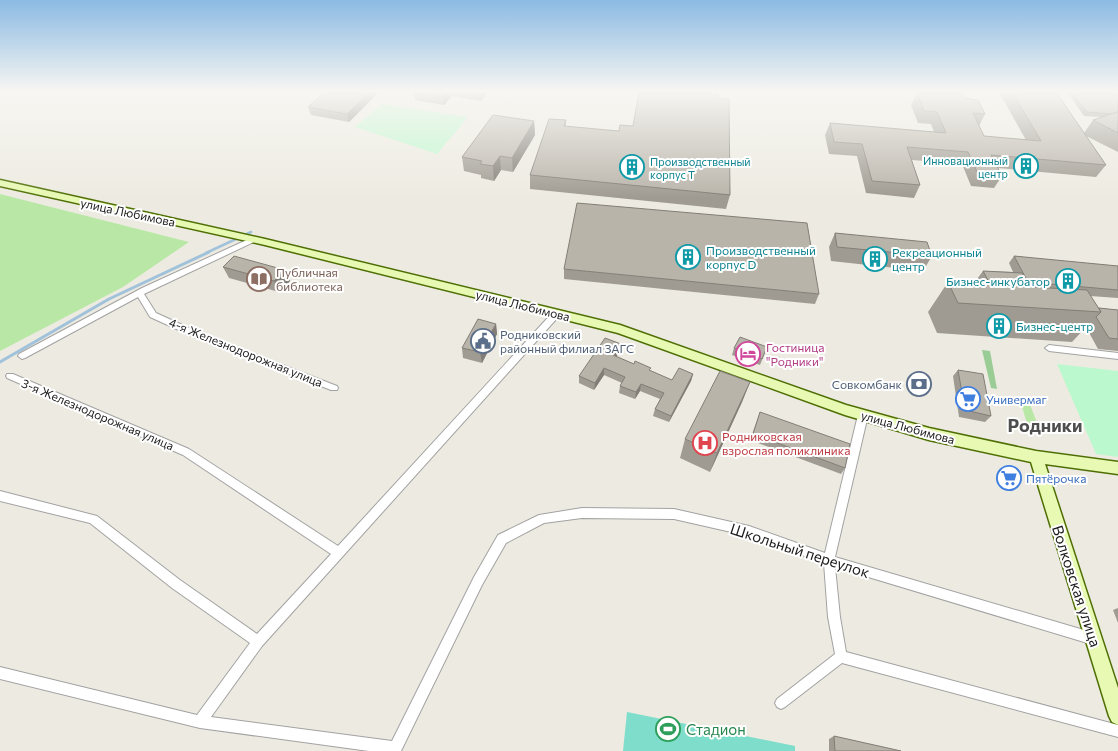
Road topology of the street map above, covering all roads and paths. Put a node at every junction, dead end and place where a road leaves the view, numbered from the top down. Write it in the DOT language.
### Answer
graph roads {
  1 [pos="0,183"];
  2 [pos="245,238"];
  3 [pos="139,293"];
  4 [pos="557,313"];
  5 [pos="1049,348"];
  6 [pos="22,356"];
  7 [pos="1118,356"];
  8 [pos="10,376"];
  9 [pos="334,388"];
  10 [pos="863,415"];
  11 [pos="1036,457"];
  12 [pos="1118,468"];
  13 [pos="0,496"];
  14 [pos="339,553"];
  15 [pos="829,560"];
  16 [pos="1094,640"];
  17 [pos="258,642"];
  18 [pos="841,657"];
  19 [pos="0,673"];
  20 [pos="781,703"];
  21 [pos="1118,716"];
  22 [pos="200,722"];
  23 [pos="1118,731"];
  24 [pos="394,749"];
  1 -- 2 [label="main road, улица Любимова"];
  2 -- 3 [label="street"];
  2 -- 4 [label="main road, улица Любимова"];
  3 -- 6 [label="street"];
  3 -- 9 [label="street, 4-я Железнодорожная улица"];
  4 -- 10 [label="main road, улица Любимова"];
  4 -- 14 [label="street"];
  5 -- 7 [label="street"];
  8 -- 14 [label="street, 3-я Железнодорожная улица"];
  10 -- 11 [label="main road, улица Любимова"];
  10 -- 15 [label="street"];
  11 -- 12 [label="main road, улица Любимова"];
  11 -- 16 [label="main road, Волковская улица"];
  13 -- 17 [label="street"];
  14 -- 17 [label="street"];
  15 -- 16 [label="street, Школьный переулок"];
  15 -- 18 [label="street"];
  15 -- 24 [label="street, Школьный переулок"];
  16 -- 21 [label="main road, Волковская улица"];
  17 -- 22 [label="street"];
  18 -- 20 [label="street"];
  18 -- 23 [label="street"];
  19 -- 22 [label="street"];
  22 -- 24 [label="street"];
}
